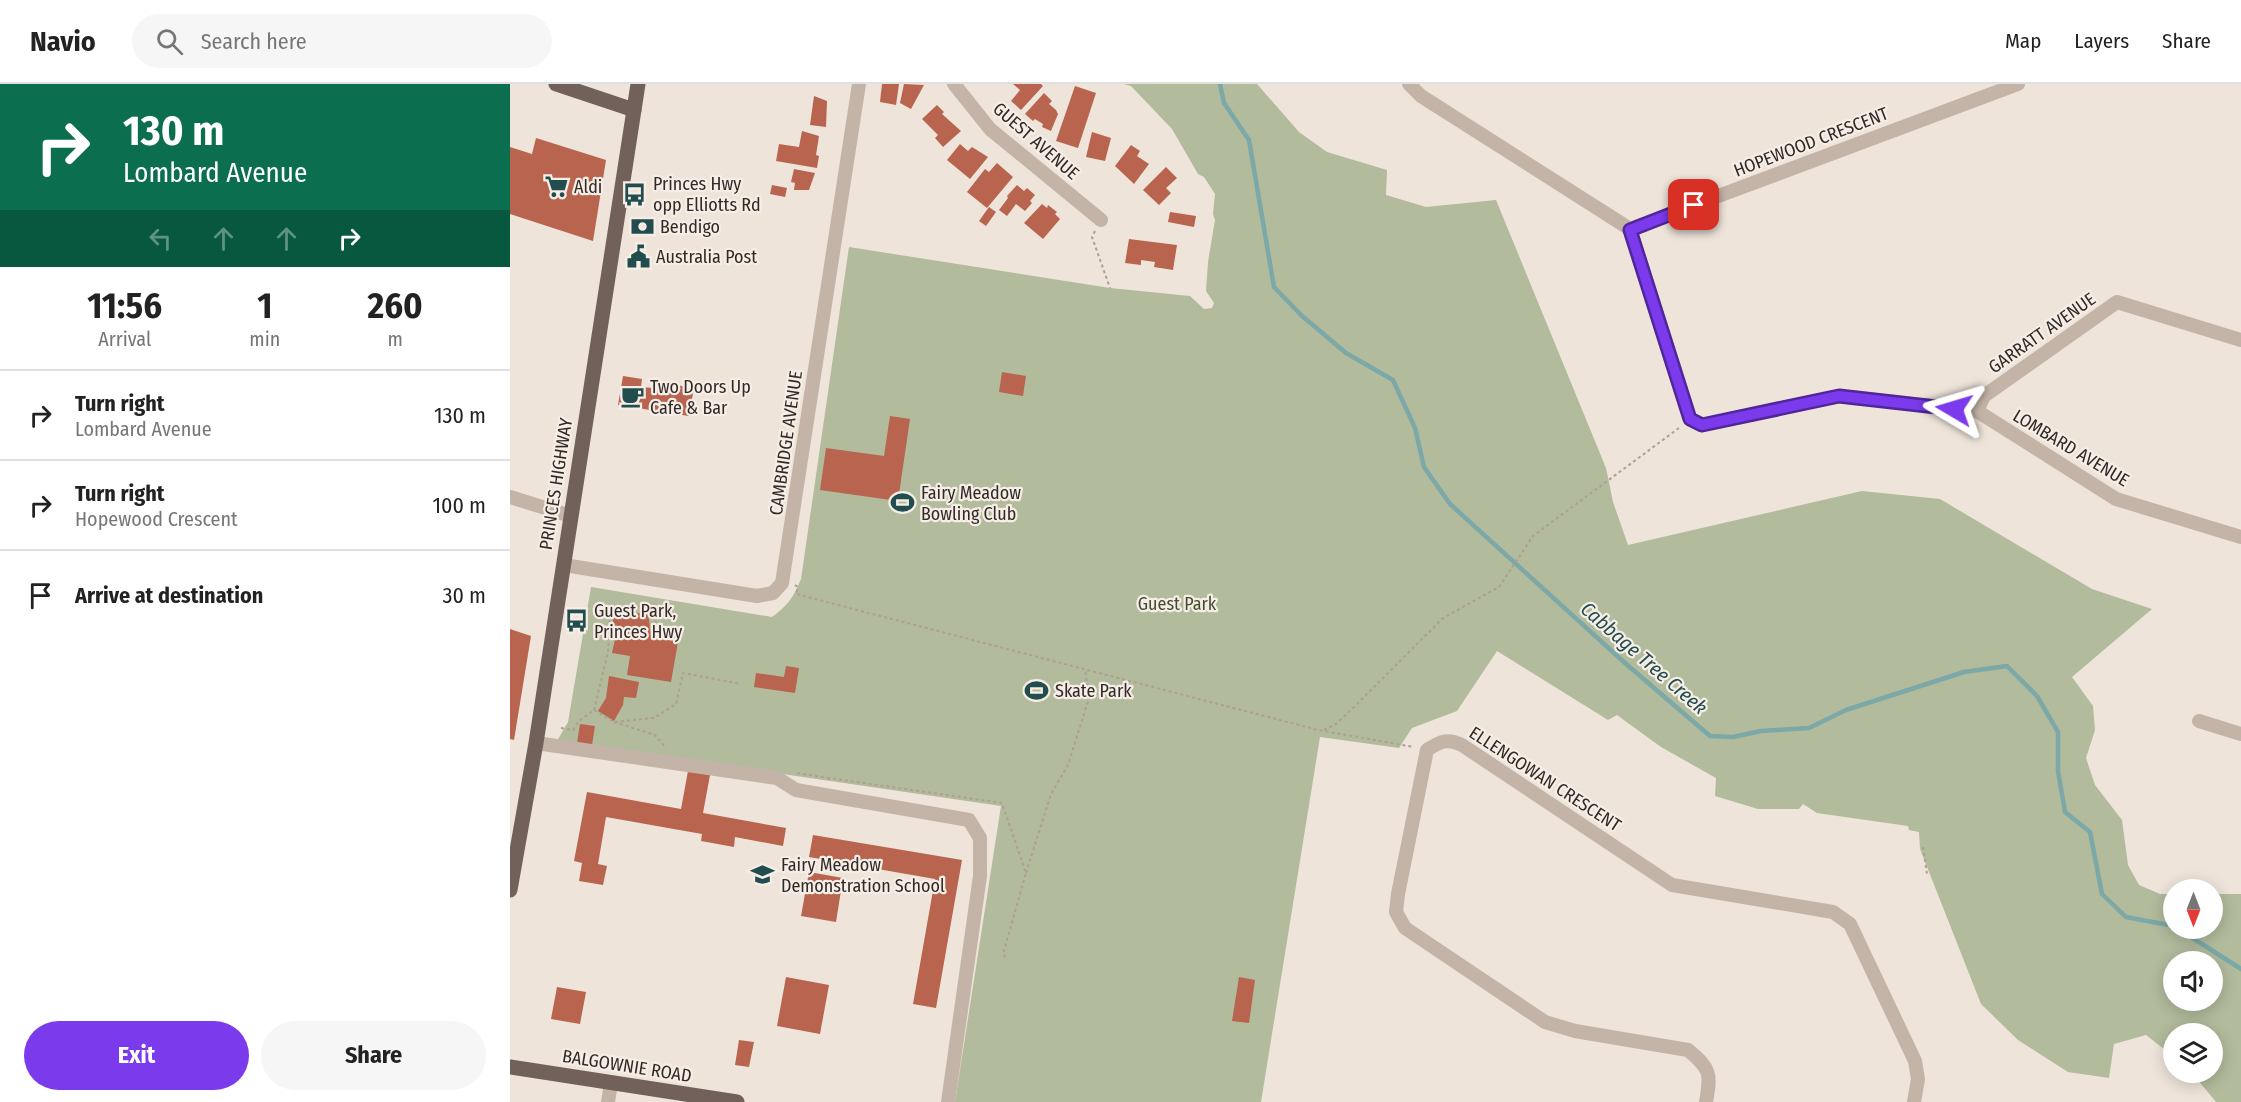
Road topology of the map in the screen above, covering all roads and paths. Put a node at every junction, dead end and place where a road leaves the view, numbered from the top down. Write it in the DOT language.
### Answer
graph roads {
  1 [pos="555,84"];
  2 [pos="638,84"];
  3 [pos="859,84"];
  4 [pos="954,84"];
  5 [pos="1409,84"];
  6 [pos="2018,84"];
  7 [pos="634,110"];
  8 [pos="1101,220"];
  9 [pos="1630,230"];
  10 [pos="1110,288"];
  11 [pos="2241,340"];
  12 [pos="1977,411"];
  13 [pos="1690,419"];
  14 [pos="510,496"];
  15 [pos="572,516"];
  16 [pos="2241,537"];
  17 [pos="564,565"];
  18 [pos="795,585"];
  19 [pos="684,631"];
  20 [pos="1085,669"];
  21 [pos="741,684"];
  22 [pos="594,710"];
  23 [pos="2199,721"];
  24 [pos="561,728"];
  25 [pos="1324,730"];
  26 [pos="2241,734"];
  27 [pos="536,743"];
  28 [pos="1427,750"];
  29 [pos="829,780"];
  30 [pos="1923,847"];
  31 [pos="512,863"];
  32 [pos="1026,873"];
  33 [pos="1927,874"];
  34 [pos="510,890"];
  35 [pos="1006,960"];
  36 [pos="510,1067"];
  37 [pos="610,1083"];
  38 [pos="608,1102"];
  39 [pos="737,1102"];
  40 [pos="948,1102"];
  41 [pos="1706,1102"];
  42 [pos="1914,1102"];
  1 -- 7 [label="main road"];
  2 -- 7 [label="main road, PRINCES HIGHWAY"];
  3 -- 17 [label="street, CAMBRIDGE AVENUE"];
  4 -- 8 [label="street, GUEST AVENUE"];
  5 -- 9 [label="street"];
  6 -- 9 [label="street, HOPEWOOD CRESCENT"];
  7 -- 15 [label="main road, PRINCES HIGHWAY"];
  8 -- 10 [label="path"];
  9 -- 13 [label="street"];
  11 -- 12 [label="street, GARRATT AVENUE"];
  12 -- 13 [label="street, LOMBARD AVENUE"];
  12 -- 16 [label="street, LOMBARD AVENUE"];
  13 -- 25 [label="path"];
  14 -- 15 [label="street"];
  15 -- 17 [label="main road, PRINCES HIGHWAY"];
  17 -- 27 [label="main road, PRINCES HIGHWAY"];
  18 -- 20 [label="path"];
  19 -- 22 [label="path"];
  20 -- 25 [label="path"];
  20 -- 32 [label="path"];
  21 -- 22 [label="path"];
  22 -- 24 [label="path"];
  23 -- 26 [label="street"];
  25 -- 28 [label="path"];
  27 -- 31 [label="main road, PRINCES HIGHWAY"];
  27 -- 40 [label="street"];
  28 -- 41 [label="street"];
  28 -- 42 [label="street, ELLENGOWAN CRESCENT"];
  29 -- 32 [label="path"];
  30 -- 33 [label="path"];
  31 -- 34 [label="main road, PRINCES HIGHWAY"];
  32 -- 35 [label="path"];
  36 -- 37 [label="main road, BALGOWNIE ROAD"];
  37 -- 38 [label="street"];
  37 -- 39 [label="main road, BALGOWNIE ROAD"];
}
